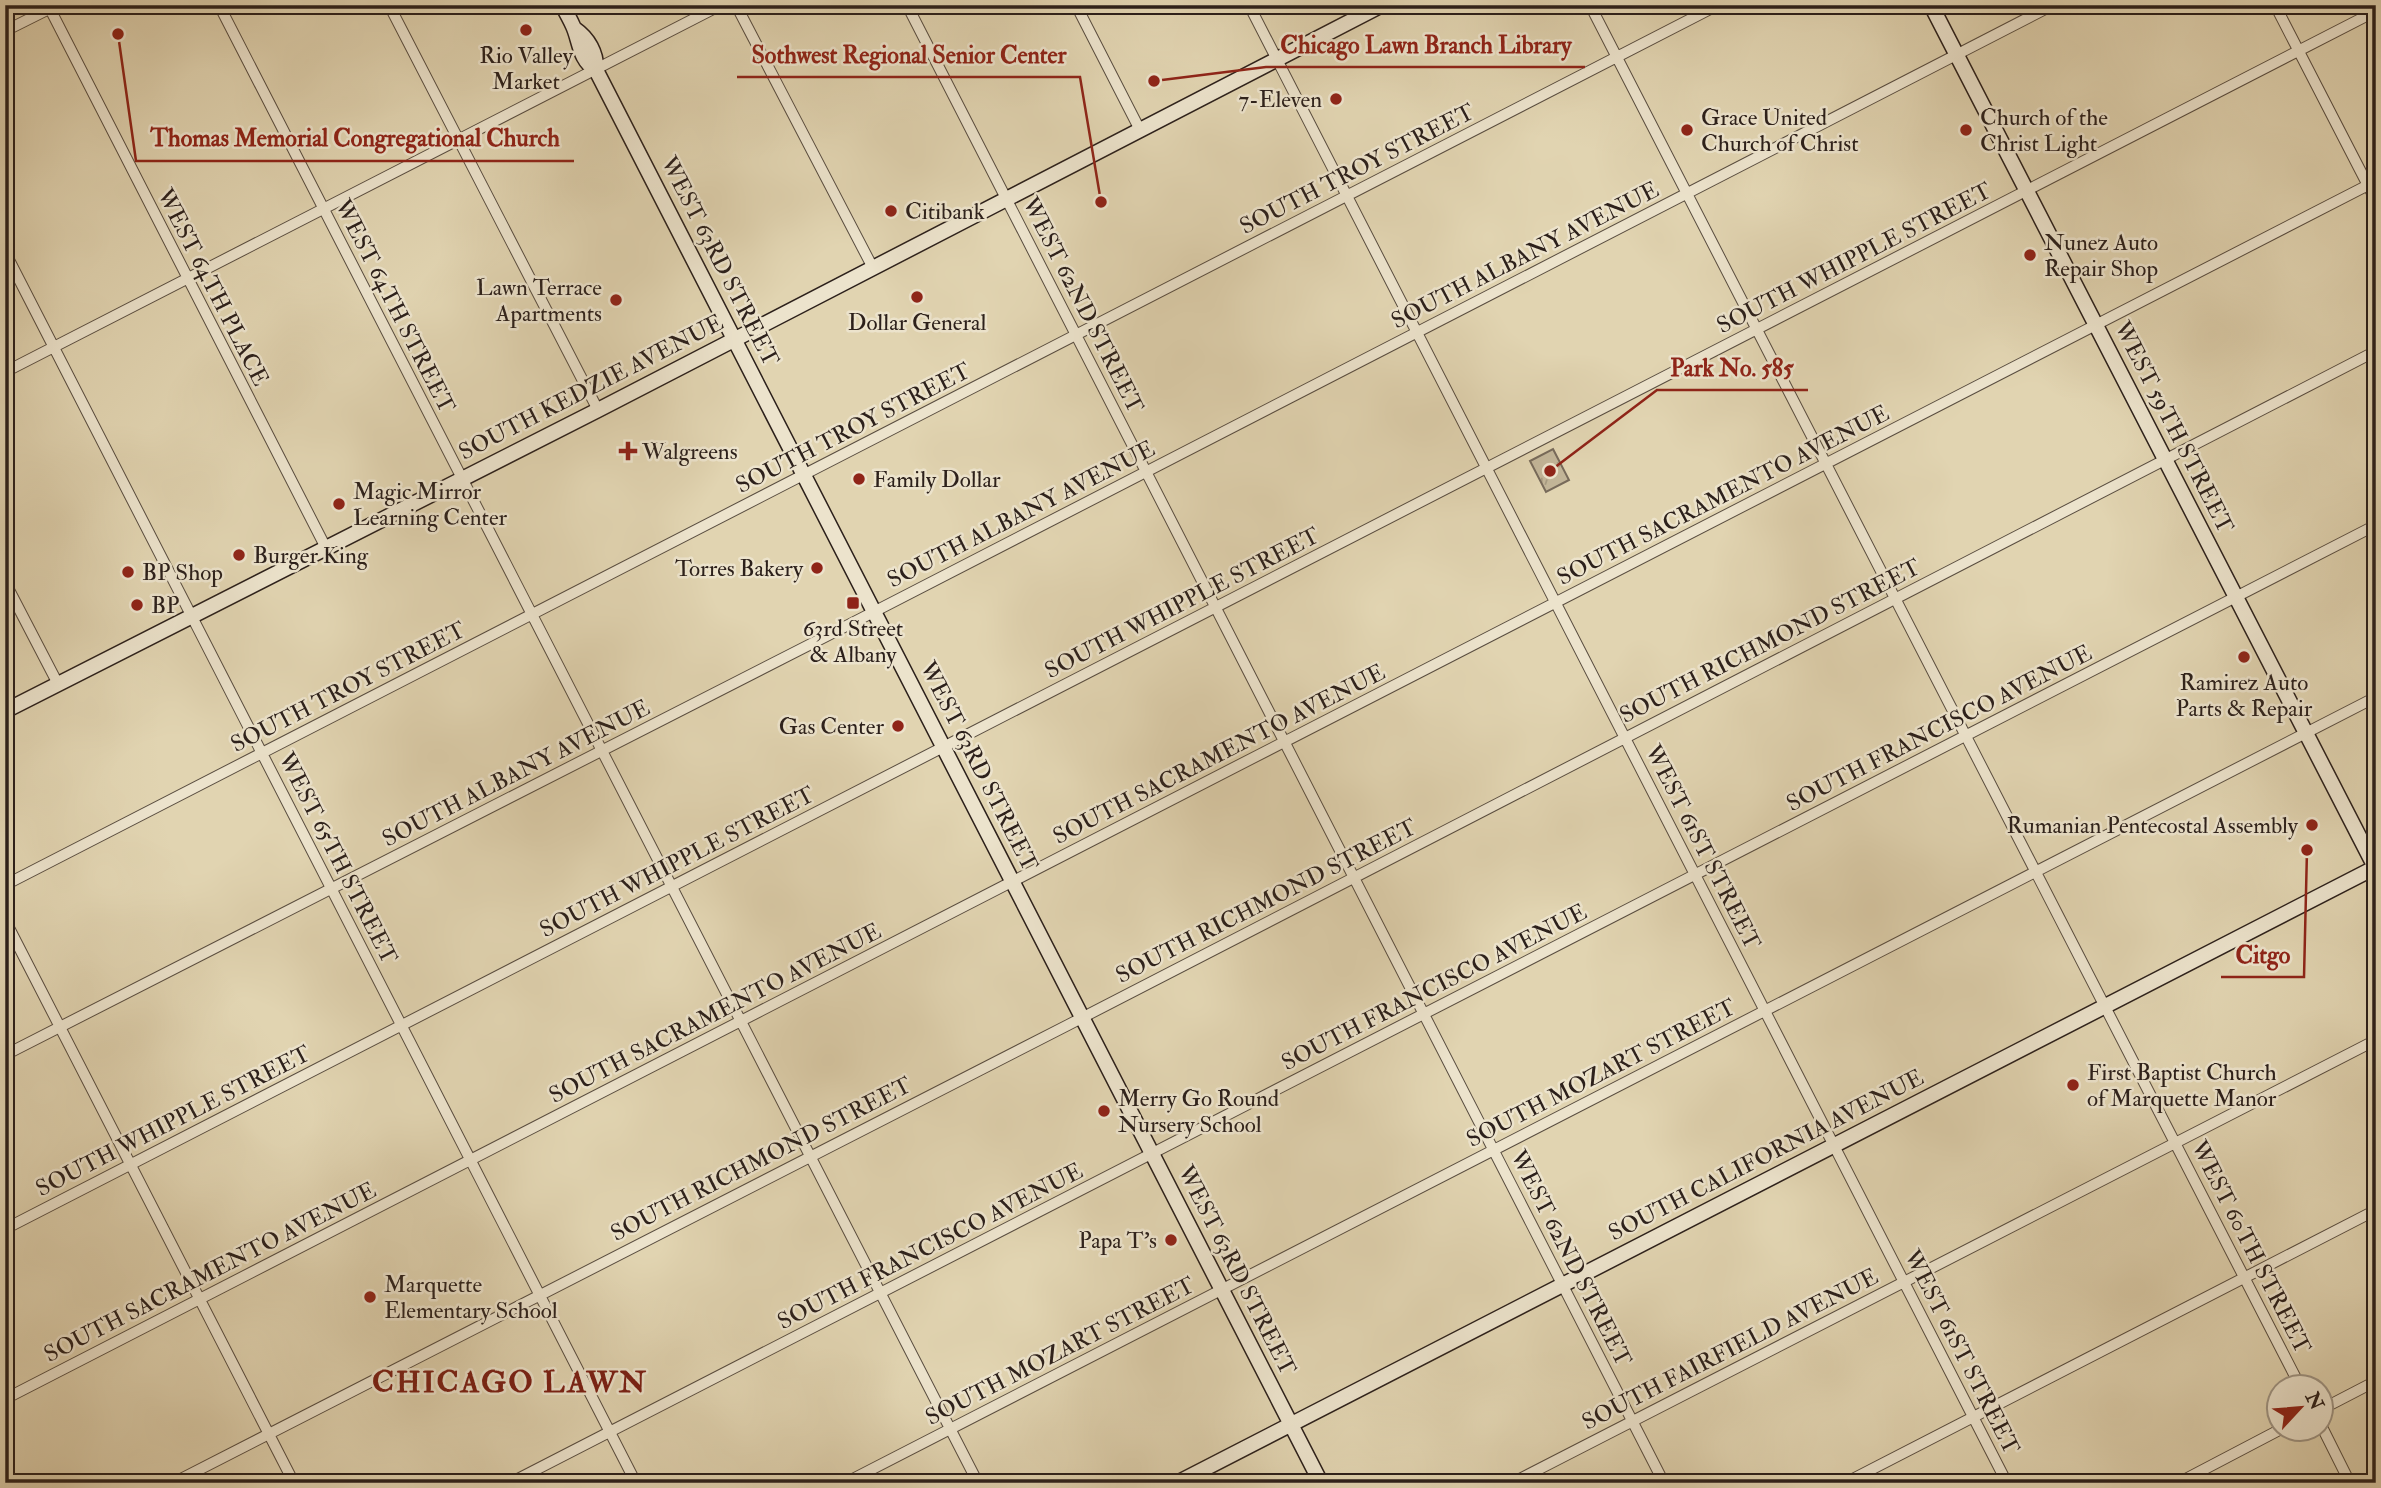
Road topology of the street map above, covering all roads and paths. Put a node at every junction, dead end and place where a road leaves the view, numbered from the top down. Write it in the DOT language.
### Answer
graph roads {
  1 [pos="219,5"];
  2 [pos="389,5"];
  3 [pos="562,5"];
  4 [pos="721,5"];
  5 [pos="736,5"];
  6 [pos="907,5"];
  7 [pos="1076,5"];
  8 [pos="1248,5"];
  9 [pos="1382,5"];
  10 [pos="1590,5"];
  11 [pos="1718,5"];
  12 [pos="1931,5"];
  13 [pos="2053,5"];
  14 [pos="2275,5"];
  15 [pos="51,6"];
  16 [pos="2376,11"];
  17 [pos="5,31"];
  18 [pos="2298,51"];
  19 [pos="1957,55"];
  20 [pos="1617,57"];
  21 [pos="1276,60"];
  22 [pos="596,69"];
  23 [pos="1140,130"];
  24 [pos="458,140"];
  25 [pos="2372,183"];
  26 [pos="2027,191"];
  27 [pos="1687,194"];
  28 [pos="1346,196"];
  29 [pos="1006,199"];
  30 [pos="2376,201"];
  31 [pos="323,209"];
  32 [pos="5,251"];
  33 [pos="873,268"];
  34 [pos="188,279"];
  35 [pos="2096,325"];
  36 [pos="1757,329"];
  37 [pos="1417,333"];
  38 [pos="1076,335"];
  39 [pos="735,339"];
  40 [pos="54,347"];
  41 [pos="2376,351"];
  42 [pos="5,372"];
  43 [pos="598,410"];
  44 [pos="2165,460"];
  45 [pos="1826,464"];
  46 [pos="1486,468"];
  47 [pos="1146,472"];
  48 [pos="804,475"];
  49 [pos="463,478"];
  50 [pos="2376,525"];
  51 [pos="326,548"];
  52 [pos="5,582"];
  53 [pos="2236,597"];
  54 [pos="1895,599"];
  55 [pos="1555,603"];
  56 [pos="1216,607"];
  57 [pos="874,612"];
  58 [pos="532,614"];
  59 [pos="192,616"];
  60 [pos="58,684"];
  61 [pos="2376,696"];
  62 [pos="5,711"];
  63 [pos="2305,733"];
  64 [pos="1966,736"];
  65 [pos="1625,738"];
  66 [pos="1284,742"];
  67 [pos="943,747"];
  68 [pos="602,751"];
  69 [pos="263,752"];
  70 [pos="2376,868"];
  71 [pos="2035,871"];
  72 [pos="1695,875"];
  73 [pos="1354,877"];
  74 [pos="1012,882"];
  75 [pos="5,885"];
  76 [pos="672,886"];
  77 [pos="332,888"];
  78 [pos="5,920"];
  79 [pos="2105,1006"];
  80 [pos="1765,1010"];
  81 [pos="1424,1014"];
  82 [pos="1082,1018"];
  83 [pos="741,1021"];
  84 [pos="402,1025"];
  85 [pos="60,1027"];
  86 [pos="2376,1040"];
  87 [pos="5,1055"];
  88 [pos="2175,1143"];
  89 [pos="1834,1145"];
  90 [pos="1493,1150"];
  91 [pos="1152,1153"];
  92 [pos="810,1155"];
  93 [pos="471,1160"];
  94 [pos="131,1164"];
  95 [pos="2376,1210"];
  96 [pos="5,1229"];
  97 [pos="2245,1278"];
  98 [pos="1904,1282"];
  99 [pos="1563,1285"];
  100 [pos="1221,1289"];
  101 [pos="880,1293"];
  102 [pos="540,1294"];
  103 [pos="200,1299"];
  104 [pos="2292,1372"];
  105 [pos="2376,1381"];
  106 [pos="5,1399"];
  107 [pos="2336,1402"];
  108 [pos="1974,1417"];
  109 [pos="1632,1421"];
  110 [pos="1291,1425"];
  111 [pos="950,1429"];
  112 [pos="610,1432"];
  113 [pos="269,1433"];
  114 [pos="2266,1438"];
  115 [pos="2330,1442"];
  116 [pos="173,1483"];
  117 [pos="294,1483"];
  118 [pos="510,1483"];
  119 [pos="636,1483"];
  120 [pos="845,1483"];
  121 [pos="978,1483"];
  122 [pos="1177,1483"];
  123 [pos="1321,1483"];
  124 [pos="1512,1483"];
  125 [pos="1664,1483"];
  126 [pos="1845,1483"];
  127 [pos="2007,1483"];
  128 [pos="2178,1483"];
  129 [pos="2350,1483"];
  1 -- 31 [label="street, WEST 64TH STREET"];
  2 -- 24 [label="street"];
  3 -- 22 [label="main road, WEST 63RD STREET"];
  4 -- 22 [label="street"];
  5 -- 33 [label="street"];
  6 -- 29 [label="street, WEST 62ND STREET"];
  7 -- 23 [label="street"];
  8 -- 21 [label="street, WEST 61ST STREET"];
  9 -- 21 [label="main road, SOUTH KEDZIE AVENUE"];
  10 -- 20 [label="street, WEST 60TH STREET"];
  11 -- 20 [label="street, SOUTH TROY STREET"];
  12 -- 19 [label="main road, WEST 59TH STREET"];
  13 -- 19 [label="street, SOUTH ALBANY AVENUE"];
  14 -- 18 [label="street"];
  15 -- 17 [label="street"];
  15 -- 34 [label="street, WEST 64TH PLACE"];
  16 -- 18 [label="street, SOUTH WHIPPLE STREET"];
  18 -- 25 [label="street"];
  18 -- 26 [label="street, SOUTH WHIPPLE STREET"];
  19 -- 26 [label="main road, WEST 59TH STREET"];
  19 -- 27 [label="street, SOUTH ALBANY AVENUE"];
  20 -- 27 [label="street, WEST 60TH STREET"];
  20 -- 28 [label="street, SOUTH TROY STREET"];
  21 -- 23 [label="main road, SOUTH KEDZIE AVENUE"];
  21 -- 28 [label="street, WEST 61ST STREET"];
  22 -- 24 [label="street"];
  22 -- 39 [label="main road, WEST 63RD STREET"];
  23 -- 29 [label="main road, SOUTH KEDZIE AVENUE"];
  24 -- 31 [label="street"];
  24 -- 43 [label="street"];
  25 -- 30 [label="street"];
  25 -- 35 [label="street, SOUTH SACRAMENTO AVENUE"];
  26 -- 35 [label="main road, WEST 59TH STREET"];
  26 -- 36 [label="street, SOUTH WHIPPLE STREET"];
  27 -- 36 [label="street, WEST 60TH STREET"];
  27 -- 37 [label="street, SOUTH ALBANY AVENUE"];
  28 -- 37 [label="street, WEST 61ST STREET"];
  28 -- 38 [label="street, SOUTH TROY STREET"];
  29 -- 33 [label="main road, SOUTH KEDZIE AVENUE"];
  29 -- 38 [label="street, WEST 62ND STREET"];
  31 -- 34 [label="street"];
  31 -- 49 [label="street, WEST 64TH STREET"];
  32 -- 40 [label="street, WEST 65TH STREET"];
  33 -- 39 [label="main road, SOUTH KEDZIE AVENUE"];
  34 -- 40 [label="street"];
  34 -- 51 [label="street, WEST 64TH PLACE"];
  35 -- 44 [label="main road, WEST 59TH STREET"];
  35 -- 45 [label="street, SOUTH SACRAMENTO AVENUE"];
  36 -- 45 [label="street, WEST 60TH STREET"];
  36 -- 46 [label="street, SOUTH WHIPPLE STREET"];
  37 -- 46 [label="street, WEST 61ST STREET"];
  37 -- 47 [label="street, SOUTH ALBANY AVENUE"];
  38 -- 47 [label="street, WEST 62ND STREET"];
  38 -- 48 [label="street, SOUTH TROY STREET"];
  39 -- 43 [label="main road, SOUTH KEDZIE AVENUE"];
  39 -- 48 [label="main road, WEST 63RD STREET"];
  40 -- 42 [label="street"];
  40 -- 59 [label="street, WEST 65TH STREET"];
  41 -- 44 [label="street, SOUTH RICHMOND STREET"];
  43 -- 49 [label="main road, SOUTH KEDZIE AVENUE"];
  44 -- 53 [label="main road, WEST 59TH STREET"];
  44 -- 54 [label="street, SOUTH RICHMOND STREET"];
  45 -- 54 [label="street, WEST 60TH STREET"];
  45 -- 55 [label="street, SOUTH SACRAMENTO AVENUE"];
  46 -- 55 [label="street, WEST 61ST STREET"];
  46 -- 56 [label="street, SOUTH WHIPPLE STREET"];
  47 -- 56 [label="street, WEST 62ND STREET"];
  47 -- 57 [label="street, SOUTH ALBANY AVENUE"];
  48 -- 57 [label="main road, WEST 63RD STREET"];
  48 -- 58 [label="street, SOUTH TROY STREET"];
  49 -- 51 [label="main road, SOUTH KEDZIE AVENUE"];
  49 -- 58 [label="street, WEST 64TH STREET"];
  50 -- 53 [label="street, SOUTH FRANCISCO AVENUE"];
  51 -- 59 [label="main road, SOUTH KEDZIE AVENUE"];
  52 -- 60 [label="street"];
  53 -- 63 [label="main road, WEST 59TH STREET"];
  53 -- 64 [label="street, SOUTH FRANCISCO AVENUE"];
  54 -- 64 [label="street, WEST 60TH STREET"];
  54 -- 65 [label="street, SOUTH RICHMOND STREET"];
  55 -- 65 [label="street, WEST 61ST STREET"];
  55 -- 66 [label="street, SOUTH SACRAMENTO AVENUE"];
  56 -- 66 [label="street, WEST 62ND STREET"];
  56 -- 67 [label="street, SOUTH WHIPPLE STREET"];
  57 -- 67 [label="main road, WEST 63RD STREET"];
  57 -- 68 [label="street, SOUTH ALBANY AVENUE"];
  58 -- 68 [label="street, WEST 64TH STREET"];
  58 -- 69 [label="street, SOUTH TROY STREET"];
  59 -- 60 [label="main road, SOUTH KEDZIE AVENUE"];
  59 -- 69 [label="street, WEST 65TH STREET"];
  60 -- 62 [label="main road, SOUTH KEDZIE AVENUE"];
  61 -- 63 [label="street, SOUTH MOZART STREET"];
  63 -- 70 [label="main road, WEST 59TH STREET"];
  63 -- 71 [label="street, SOUTH MOZART STREET"];
  64 -- 71 [label="street, WEST 60TH STREET"];
  64 -- 72 [label="street, SOUTH FRANCISCO AVENUE"];
  65 -- 72 [label="street, WEST 61ST STREET"];
  65 -- 73 [label="street, SOUTH RICHMOND STREET"];
  66 -- 73 [label="street, WEST 62ND STREET"];
  66 -- 74 [label="street, SOUTH SACRAMENTO AVENUE"];
  67 -- 74 [label="main road, WEST 63RD STREET"];
  67 -- 76 [label="street, SOUTH WHIPPLE STREET"];
  68 -- 76 [label="street, WEST 64TH STREET"];
  68 -- 77 [label="street, SOUTH ALBANY AVENUE"];
  69 -- 75 [label="street, SOUTH TROY STREET"];
  69 -- 77 [label="street, WEST 65TH STREET"];
  70 -- 79 [label="main road, SOUTH CALIFORNIA AVENUE"];
  71 -- 79 [label="street, WEST 60TH STREET"];
  71 -- 80 [label="street, SOUTH MOZART STREET"];
  72 -- 80 [label="street, WEST 61ST STREET"];
  72 -- 81 [label="street, SOUTH FRANCISCO AVENUE"];
  73 -- 81 [label="street, WEST 62ND STREET"];
  73 -- 82 [label="street, SOUTH RICHMOND STREET"];
  74 -- 82 [label="main road, WEST 63RD STREET"];
  74 -- 83 [label="street, SOUTH SACRAMENTO AVENUE"];
  76 -- 83 [label="street, WEST 64TH STREET"];
  76 -- 84 [label="street, SOUTH WHIPPLE STREET"];
  77 -- 84 [label="street, WEST 65TH STREET"];
  77 -- 85 [label="street, SOUTH ALBANY AVENUE"];
  78 -- 85 [label="street"];
  79 -- 88 [label="street, WEST 60TH STREET"];
  79 -- 89 [label="main road, SOUTH CALIFORNIA AVENUE"];
  80 -- 89 [label="street, WEST 61ST STREET"];
  80 -- 90 [label="street, SOUTH MOZART STREET"];
  81 -- 90 [label="street, WEST 62ND STREET"];
  81 -- 91 [label="street, SOUTH FRANCISCO AVENUE"];
  82 -- 91 [label="main road, WEST 63RD STREET"];
  82 -- 92 [label="street, SOUTH RICHMOND STREET"];
  83 -- 92 [label="street, WEST 64TH STREET"];
  83 -- 93 [label="street, SOUTH SACRAMENTO AVENUE"];
  84 -- 93 [label="street, WEST 65TH STREET"];
  84 -- 94 [label="street, SOUTH WHIPPLE STREET"];
  85 -- 87 [label="street, SOUTH ALBANY AVENUE"];
  85 -- 94 [label="street"];
  86 -- 88 [label="street, SOUTH FAIRFIELD AVENUE"];
  88 -- 97 [label="street, WEST 60TH STREET"];
  88 -- 98 [label="street, SOUTH FAIRFIELD AVENUE"];
  89 -- 98 [label="street, WEST 61ST STREET"];
  89 -- 99 [label="main road, SOUTH CALIFORNIA AVENUE"];
  90 -- 99 [label="street, WEST 62ND STREET"];
  90 -- 100 [label="street, SOUTH MOZART STREET"];
  91 -- 100 [label="main road, WEST 63RD STREET"];
  91 -- 101 [label="street, SOUTH FRANCISCO AVENUE"];
  92 -- 101 [label="street, WEST 64TH STREET"];
  92 -- 102 [label="street, SOUTH RICHMOND STREET"];
  93 -- 102 [label="street, WEST 65TH STREET"];
  93 -- 103 [label="street, SOUTH SACRAMENTO AVENUE"];
  94 -- 96 [label="street, SOUTH WHIPPLE STREET"];
  94 -- 103 [label="street"];
  95 -- 97 [label="street"];
  97 -- 104 [label="street, WEST 60TH STREET"];
  97 -- 108 [label="street"];
  98 -- 108 [label="street, WEST 61ST STREET"];
  98 -- 109 [label="street, SOUTH FAIRFIELD AVENUE"];
  99 -- 109 [label="street, WEST 62ND STREET"];
  99 -- 110 [label="main road, SOUTH CALIFORNIA AVENUE"];
  100 -- 110 [label="main road, WEST 63RD STREET"];
  100 -- 111 [label="street, SOUTH MOZART STREET"];
  101 -- 111 [label="street, WEST 64TH STREET"];
  101 -- 112 [label="street, SOUTH FRANCISCO AVENUE"];
  102 -- 112 [label="street, WEST 65TH STREET"];
  102 -- 113 [label="street, SOUTH RICHMOND STREET"];
  103 -- 106 [label="street, SOUTH SACRAMENTO AVENUE"];
  103 -- 113 [label="street"];
  105 -- 107 [label="street"];
  108 -- 126 [label="street"];
  108 -- 127 [label="street, WEST 61ST STREET"];
  109 -- 124 [label="street, SOUTH FAIRFIELD AVENUE"];
  109 -- 125 [label="street, WEST 62ND STREET"];
  110 -- 122 [label="main road, SOUTH CALIFORNIA AVENUE"];
  110 -- 123 [label="main road, WEST 63RD STREET"];
  111 -- 120 [label="street, SOUTH MOZART STREET"];
  111 -- 121 [label="street, WEST 64TH STREET"];
  112 -- 118 [label="street, SOUTH FRANCISCO AVENUE"];
  112 -- 119 [label="street, WEST 65TH STREET"];
  113 -- 116 [label="street, SOUTH RICHMOND STREET"];
  113 -- 117 [label="street"];
  114 -- 128 [label="street"];
  115 -- 129 [label="street"];
}
